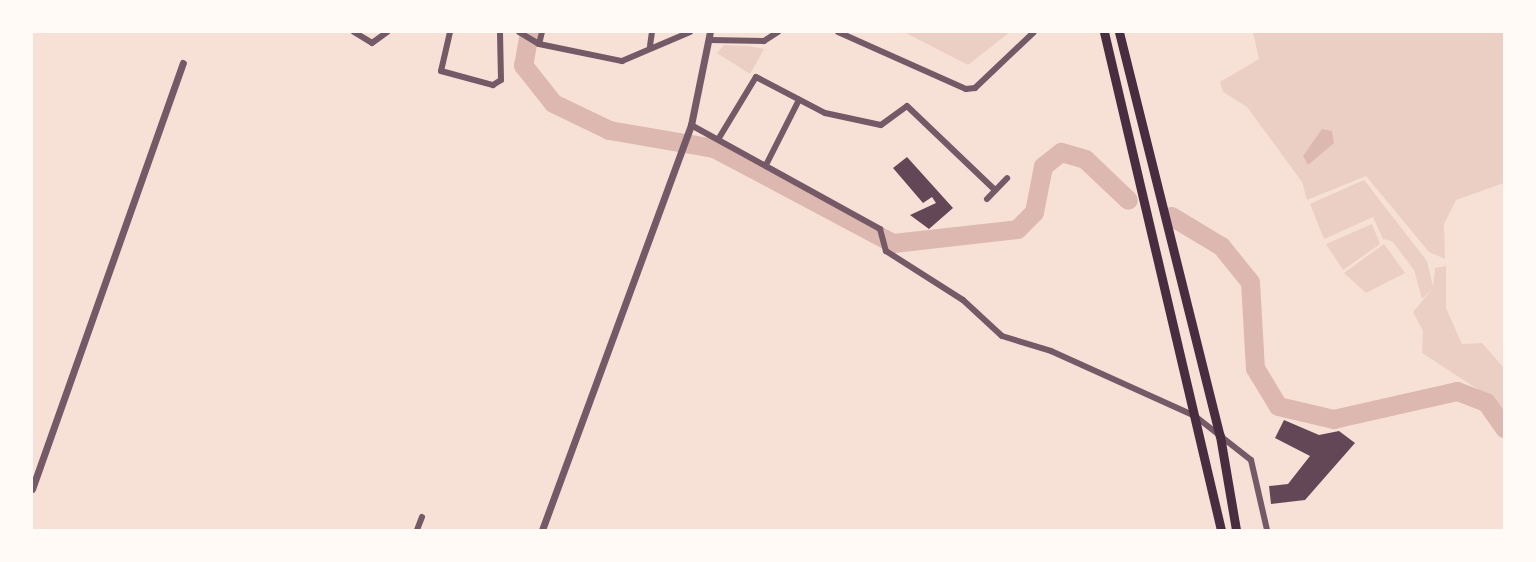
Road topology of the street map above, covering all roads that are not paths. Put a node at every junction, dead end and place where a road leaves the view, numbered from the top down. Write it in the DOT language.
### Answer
graph roads {
  1 [pos="354,32"];
  2 [pos="387,32"];
  3 [pos="450,32"];
  4 [pos="500,32"];
  5 [pos="542,32"];
  6 [pos="653,32"];
  7 [pos="690,32"];
  8 [pos="704,32"];
  9 [pos="778,32"];
  10 [pos="838,32"];
  11 [pos="1034,32"];
  12 [pos="1104,32"];
  13 [pos="1119,32"];
  14 [pos="520,33"];
  15 [pos="710,35"];
  16 [pos="539,44"];
  17 [pos="650,46"];
  18 [pos="183,63"];
  19 [pos="799,100"];
  20 [pos="691,125"];
  21 [pos="719,138"];
  22 [pos="767,163"];
  23 [pos="1007,178"];
  24 [pos="995,190"];
  25 [pos="987,199"];
  26 [pos="1195,416"];
  27 [pos="1220,436"];
  28 [pos="32,489"];
  29 [pos="422,517"];
  30 [pos="417,530"];
  31 [pos="542,530"];
  32 [pos="1221,530"];
  33 [pos="1236,530"];
  34 [pos="1267,530"];
  1 -- 2 [label="street"];
  3 -- 4 [label="street"];
  5 -- 16 [label="street"];
  6 -- 17 [label="street"];
  7 -- 17 [label="street"];
  8 -- 15 [label="street"];
  9 -- 15 [label="street"];
  10 -- 11 [label="street"];
  12 -- 26 [label="main road"];
  13 -- 27 [label="main road"];
  14 -- 16 [label="street"];
  15 -- 20 [label="street"];
  16 -- 17 [label="street"];
  18 -- 28 [label="street"];
  19 -- 21 [label="street"];
  19 -- 22 [label="street"];
  19 -- 24 [label="street"];
  20 -- 21 [label="street"];
  20 -- 31 [label="street"];
  21 -- 22 [label="street"];
  22 -- 26 [label="street"];
  23 -- 24 [label="street"];
  24 -- 25 [label="street"];
  26 -- 27 [label="street"];
  26 -- 32 [label="main road"];
  27 -- 33 [label="main road"];
  27 -- 34 [label="street"];
  29 -- 30 [label="street"];
}
